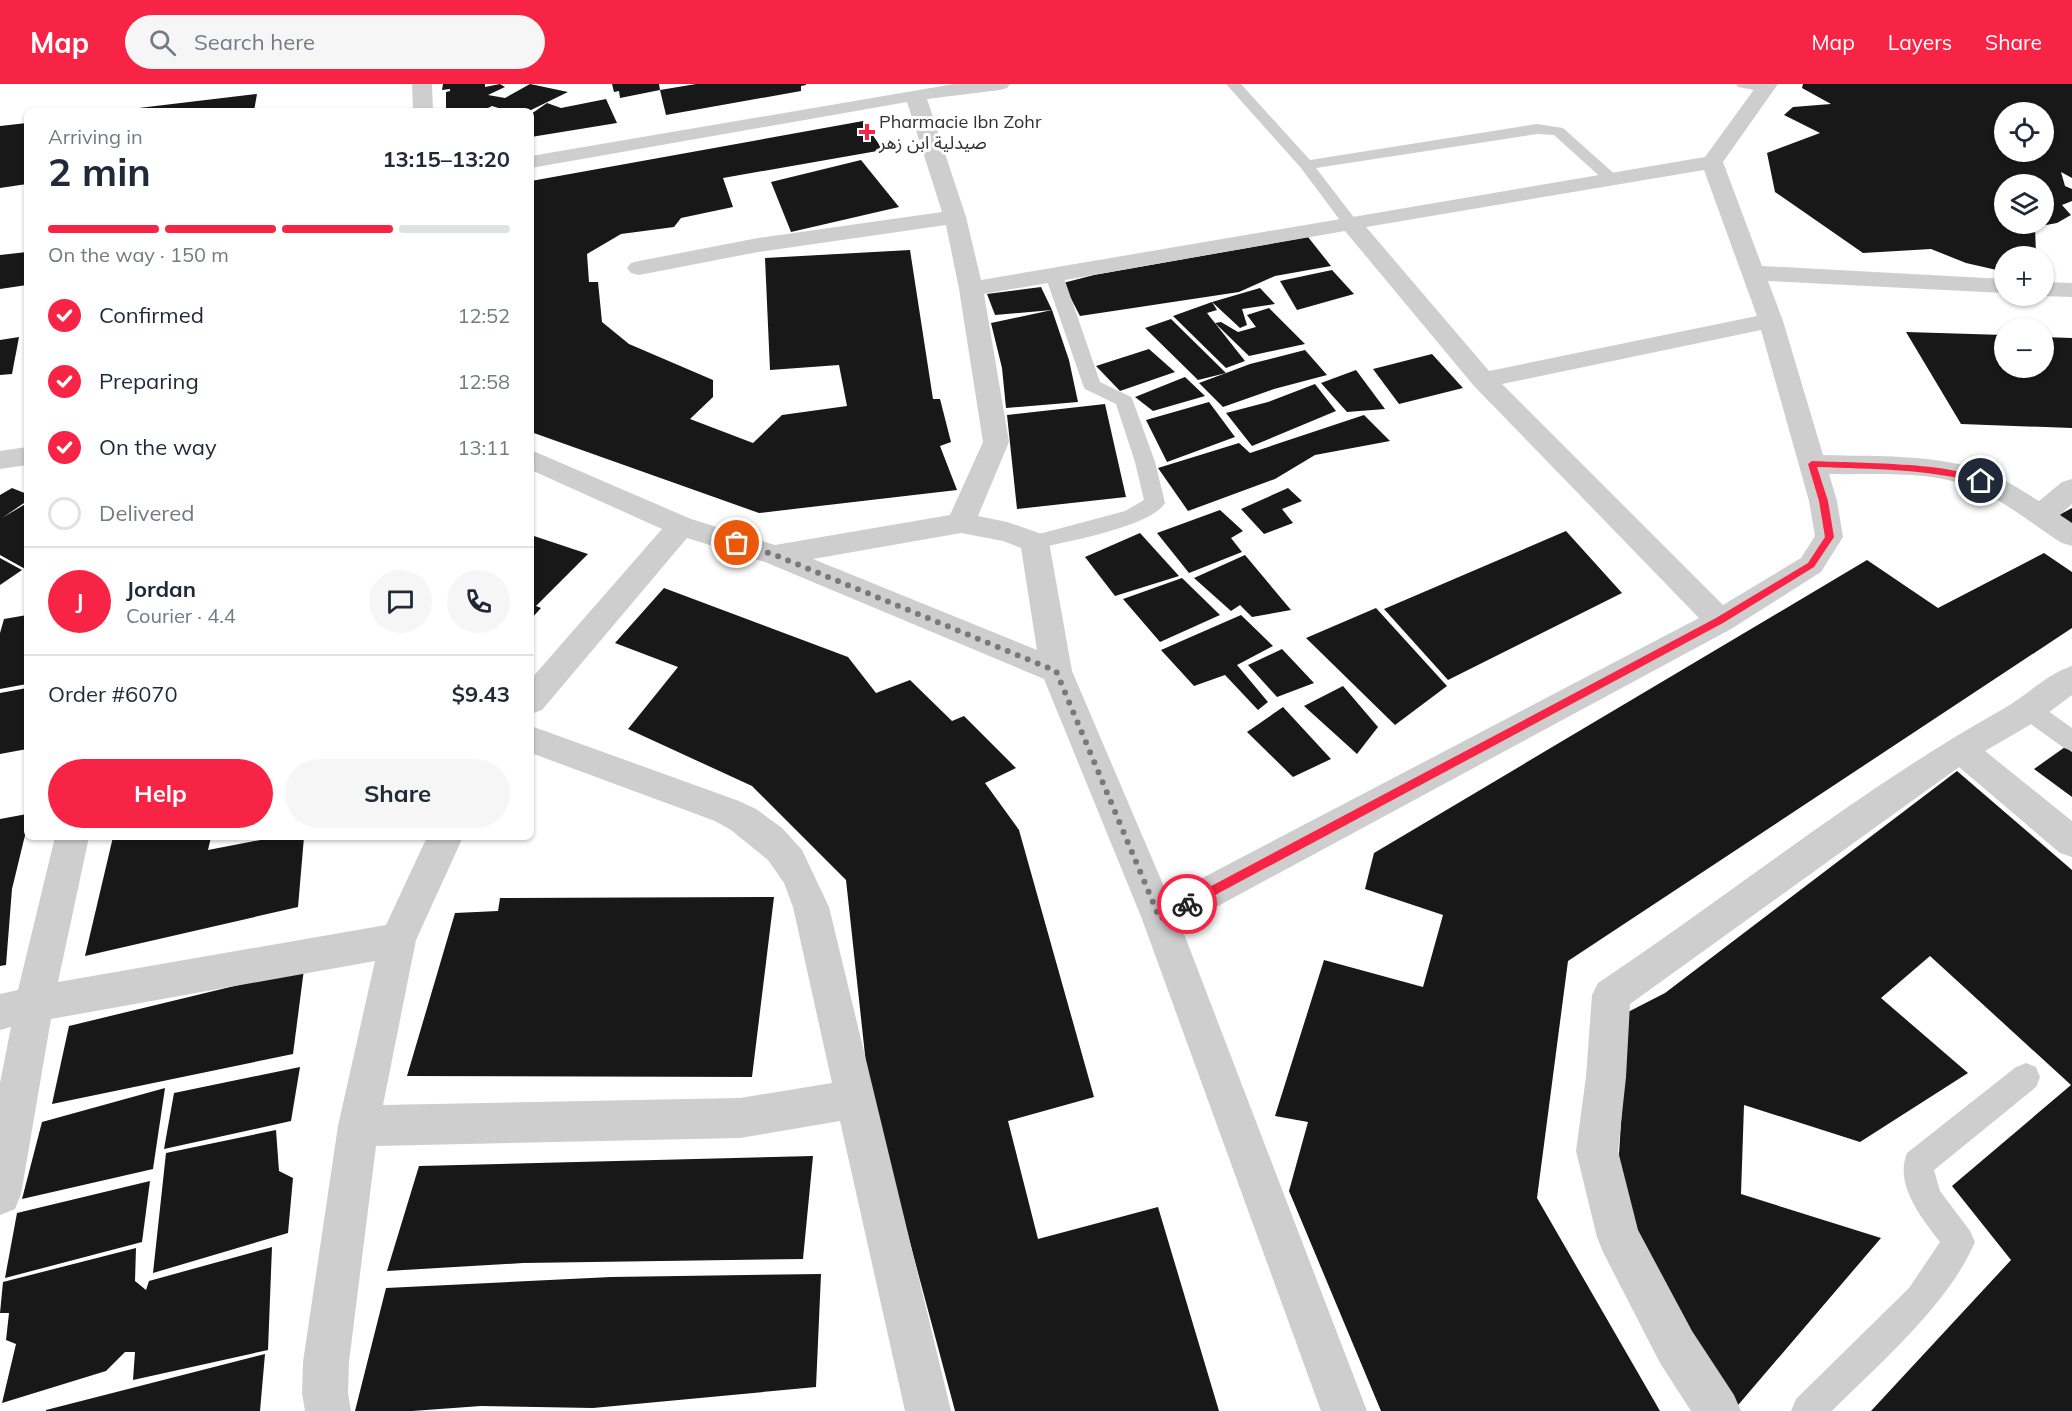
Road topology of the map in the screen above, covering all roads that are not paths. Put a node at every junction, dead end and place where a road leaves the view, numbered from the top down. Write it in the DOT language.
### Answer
graph roads {
  1 [pos="422,84"];
  2 [pos="1000,84"];
  3 [pos="1233,84"];
  4 [pos="1743,84"];
  5 [pos="960,86"];
  6 [pos="1766,86"];
  7 [pos="915,95"];
  8 [pos="423,108"];
  9 [pos="534,161"];
  10 [pos="1712,162"];
  11 [pos="1306,165"];
  12 [pos="1611,178"];
  13 [pos="955,218"];
  14 [pos="1351,224"];
  15 [pos="639,268"];
  16 [pos="1752,273"];
  17 [pos="1054,275"];
  18 [pos="1994,285"];
  19 [pos="2054,289"];
  20 [pos="970,290"];
  21 [pos="2072,290"];
  22 [pos="1772,321"];
  23 [pos="1482,380"];
  24 [pos="24,456"];
  25 [pos="0,460"];
  26 [pos="534,460"];
  27 [pos="1812,464"];
  28 [pos="2072,489"];
  29 [pos="2040,516"];
  30 [pos="961,523"];
  31 [pos="681,526"];
  32 [pos="2072,536"];
  33 [pos="1035,542"];
  34 [pos="775,555"];
  35 [pos="1720,621"];
  36 [pos="1056,671"];
  37 [pos="2072,678"];
  38 [pos="534,698"];
  39 [pos="2029,710"];
  40 [pos="534,740"];
  41 [pos="2072,741"];
  42 [pos="1960,749"];
  43 [pos="71,840"];
  44 [pos="444,840"];
  45 [pos="2072,842"];
  46 [pos="1160,919"];
  47 [pos="398,940"];
  48 [pos="17,1008"];
  49 [pos="2026,1077"];
  50 [pos="857,1098"];
  51 [pos="358,1126"];
  52 [pos="0,1194"];
  53 [pos="328,1411"];
  54 [pos="928,1411"];
  55 [pos="1344,1411"];
  56 [pos="1718,1411"];
  57 [pos="1808,1411"];
  1 -- 8 [label="street"];
  2 -- 5 [label="street"];
  3 -- 11 [label="lane"];
  4 -- 6 [label="lane"];
  5 -- 7 [label="street"];
  6 -- 10 [label="street"];
  7 -- 9 [label="street"];
  7 -- 13 [label="street"];
  10 -- 12 [label="street"];
  10 -- 16 [label="street"];
  11 -- 12 [label="lane"];
  11 -- 14 [label="lane"];
  12 -- 14 [label="street"];
  13 -- 15 [label="street"];
  13 -- 20 [label="street"];
  14 -- 17 [label="street"];
  14 -- 23 [label="street"];
  16 -- 18 [label="street"];
  16 -- 22 [label="street"];
  17 -- 20 [label="street"];
  17 -- 33 [label="lane"];
  19 -- 21 [label="street"];
  20 -- 30 [label="street"];
  22 -- 23 [label="street"];
  22 -- 27 [label="street"];
  23 -- 35 [label="street"];
  24 -- 25 [label="street"];
  26 -- 31 [label="street"];
  27 -- 29 [label="street"];
  27 -- 35 [label="street"];
  28 -- 29 [label="street"];
  29 -- 32 [label="street"];
  30 -- 33 [label="street"];
  30 -- 34 [label="street"];
  31 -- 34 [label="street"];
  31 -- 38 [label="street"];
  33 -- 36 [label="street"];
  34 -- 36 [label="street"];
  35 -- 46 [label="street"];
  36 -- 46 [label="street"];
  37 -- 39 [label="street"];
  39 -- 41 [label="lane"];
  39 -- 42 [label="street"];
  40 -- 50 [label="street"];
  42 -- 45 [label="street"];
  42 -- 56 [label="street"];
  43 -- 48 [label="street"];
  44 -- 47 [label="street"];
  46 -- 55 [label="street"];
  47 -- 48 [label="street"];
  47 -- 51 [label="street"];
  48 -- 52 [label="street"];
  49 -- 57 [label="lane"];
  50 -- 51 [label="street"];
  50 -- 54 [label="street"];
  51 -- 53 [label="street"];
}
